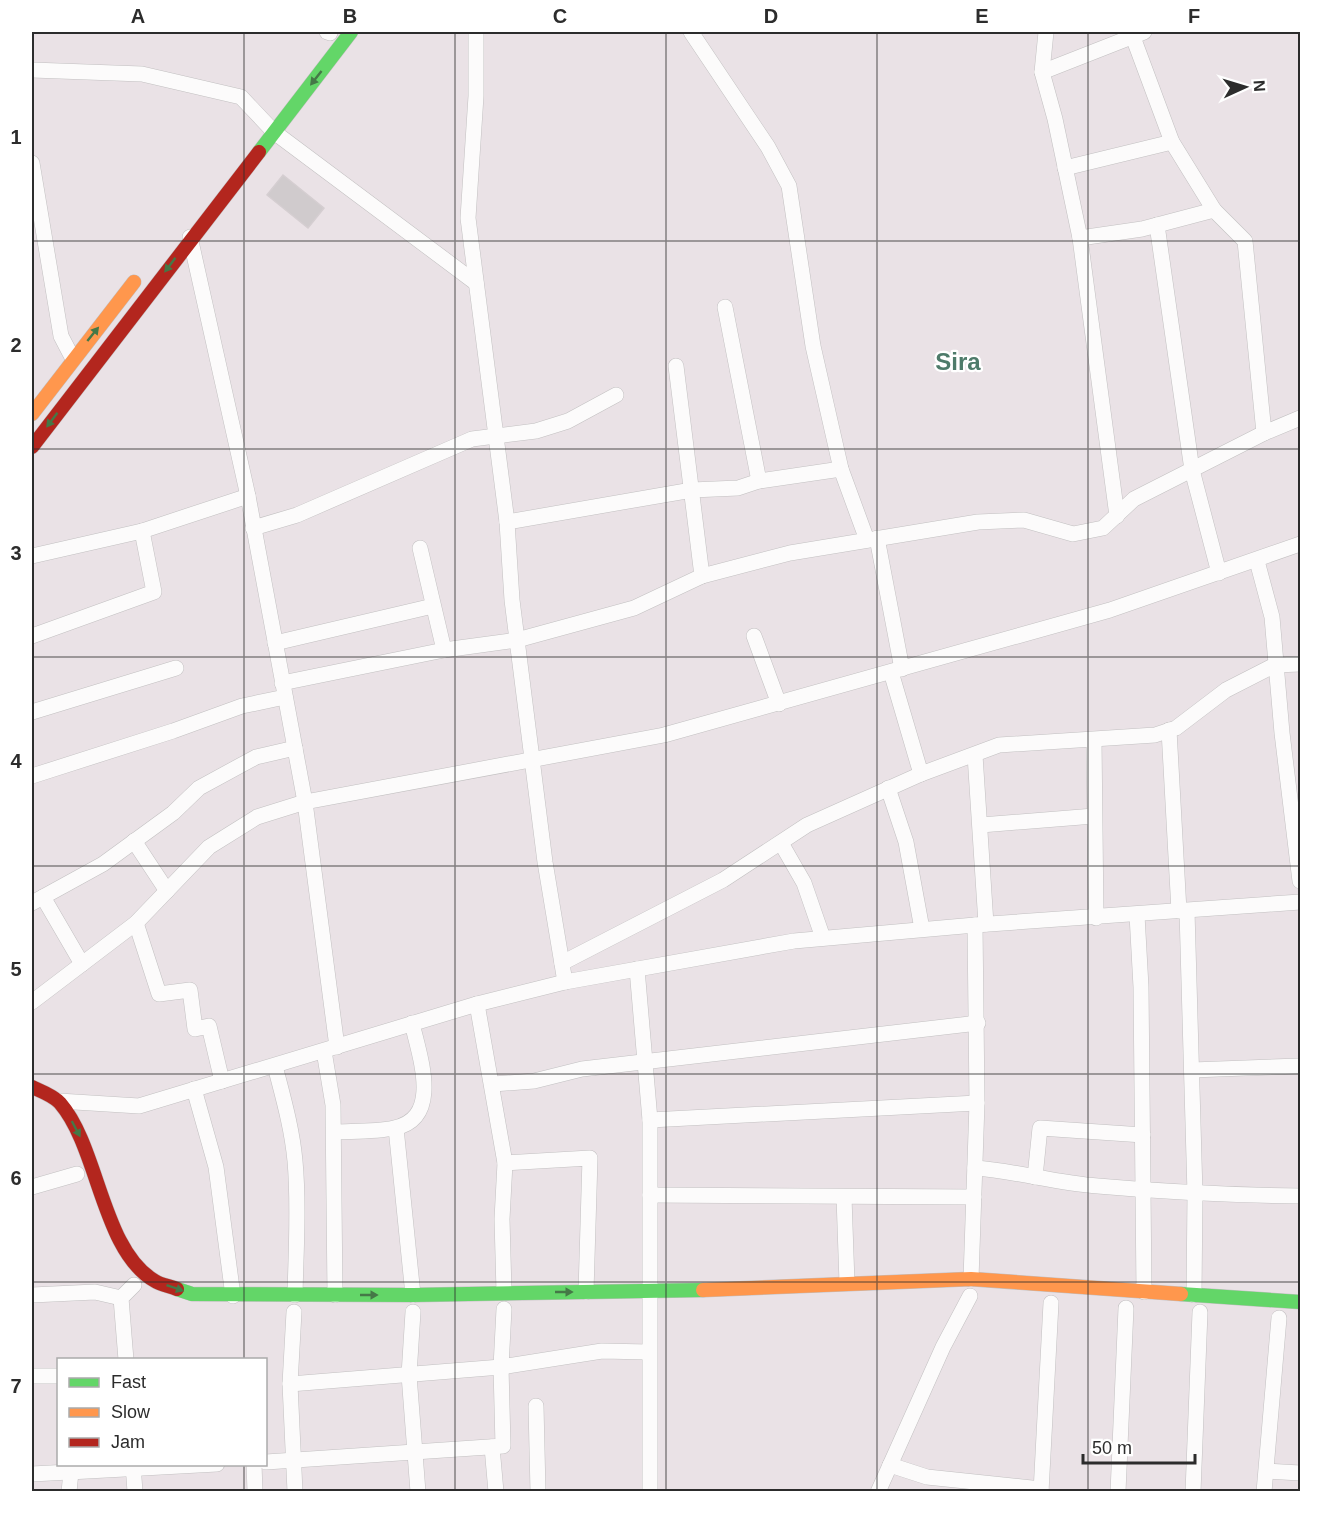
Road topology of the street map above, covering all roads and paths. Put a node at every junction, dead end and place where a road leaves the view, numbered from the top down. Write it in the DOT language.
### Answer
graph roads {
  1 [pos="351,32"];
  2 [pos="477,32"];
  3 [pos="691,32"];
  4 [pos="1046,32"];
  5 [pos="1138,34"];
  6 [pos="32,70"];
  7 [pos="1042,72"];
  8 [pos="274,132"];
  9 [pos="1172,142"];
  10 [pos="32,164"];
  11 [pos="1065,168"];
  12 [pos="1214,210"];
  13 [pos="1157,225"];
  14 [pos="190,237"];
  15 [pos="1080,238"];
  16 [pos="143,271"];
  17 [pos="476,283"];
  18 [pos="725,307"];
  19 [pos="73,358"];
  20 [pos="676,366"];
  21 [pos="616,395"];
  22 [pos="32,414"];
  23 [pos="1300,418"];
  24 [pos="1264,433"];
  25 [pos="496,436"];
  26 [pos="32,447"];
  27 [pos="841,469"];
  28 [pos="1192,470"];
  29 [pos="759,481"];
  30 [pos="692,490"];
  31 [pos="248,496"];
  32 [pos="1117,516"];
  33 [pos="507,522"];
  34 [pos="253,528"];
  35 [pos="142,531"];
  36 [pos="872,539"];
  37 [pos="1300,544"];
  38 [pos="420,548"];
  39 [pos="32,556"];
  40 [pos="1257,561"];
  41 [pos="1219,573"];
  42 [pos="702,576"];
  43 [pos="433,606"];
  44 [pos="32,636"];
  45 [pos="754,636"];
  46 [pos="517,640"];
  47 [pos="275,643"];
  48 [pos="444,650"];
  49 [pos="1300,664"];
  50 [pos="1275,665"];
  51 [pos="176,668"];
  52 [pos="896,671"];
  53 [pos="284,690"];
  54 [pos="778,704"];
  55 [pos="32,712"];
  56 [pos="1169,730"];
  57 [pos="1094,740"];
  58 [pos="295,748"];
  59 [pos="975,755"];
  60 [pos="533,758"];
  61 [pos="921,774"];
  62 [pos="32,776"];
  63 [pos="888,788"];
  64 [pos="305,802"];
  65 [pos="1094,816"];
  66 [pos="981,825"];
  67 [pos="134,841"];
  68 [pos="781,843"];
  69 [pos="1300,881"];
  70 [pos="167,891"];
  71 [pos="37,900"];
  72 [pos="1300,902"];
  73 [pos="1183,911"];
  74 [pos="1137,915"];
  75 [pos="1096,918"];
  76 [pos="136,923"];
  77 [pos="980,924"];
  78 [pos="922,929"];
  79 [pos="823,938"];
  80 [pos="562,963"];
  81 [pos="82,964"];
  82 [pos="637,969"];
  83 [pos="565,982"];
  84 [pos="32,1002"];
  85 [pos="477,1004"];
  86 [pos="412,1023"];
  87 [pos="978,1023"];
  88 [pos="331,1049"];
  89 [pos="647,1061"];
  90 [pos="275,1066"];
  91 [pos="1300,1066"];
  92 [pos="1192,1070"];
  93 [pos="222,1081"];
  94 [pos="493,1084"];
  95 [pos="32,1087"];
  96 [pos="194,1089"];
  97 [pos="59,1101"];
  98 [pos="977,1103"];
  99 [pos="650,1120"];
  100 [pos="396,1128"];
  101 [pos="334,1132"];
  102 [pos="1143,1136"];
  103 [pos="70,1156"];
  104 [pos="505,1162"];
  105 [pos="975,1168"];
  106 [pos="1035,1177"];
  107 [pos="79,1179"];
  108 [pos="32,1188"];
  109 [pos="1142,1189"];
  110 [pos="1195,1194"];
  111 [pos="650,1195"];
  112 [pos="1300,1196"];
  113 [pos="844,1197"];
  114 [pos="974,1197"];
  115 [pos="971,1279"];
  116 [pos="129,1281"];
  117 [pos="847,1283"];
  118 [pos="504,1292"];
  119 [pos="586,1292"];
  120 [pos="650,1292"];
  121 [pos="1144,1292"];
  122 [pos="32,1295"];
  123 [pos="295,1295"];
  124 [pos="335,1295"];
  125 [pos="413,1295"];
  126 [pos="1194,1295"];
  127 [pos="147,1296"];
  128 [pos="233,1296"];
  129 [pos="970,1296"];
  130 [pos="121,1298"];
  131 [pos="1300,1302"];
  132 [pos="1051,1303"];
  133 [pos="1121,1307"];
  134 [pos="504,1309"];
  135 [pos="1143,1309"];
  136 [pos="294,1312"];
  137 [pos="413,1312"];
  138 [pos="1200,1312"];
  139 [pos="1279,1318"];
  140 [pos="648,1352"];
  141 [pos="126,1358"];
  142 [pos="501,1367"];
  143 [pos="409,1375"];
  144 [pos="32,1376"];
  145 [pos="57,1376"];
  146 [pos="290,1384"];
  147 [pos="536,1406"];
  148 [pos="492,1447"];
  149 [pos="414,1453"];
  150 [pos="292,1460"];
  151 [pos="267,1462"];
  152 [pos="890,1465"];
  153 [pos="133,1466"];
  154 [pos="254,1466"];
  155 [pos="1267,1471"];
  156 [pos="71,1472"];
  157 [pos="1300,1473"];
  158 [pos="32,1474"];
  159 [pos="966,1487"];
  160 [pos="1041,1490"];
  161 [pos="69,1491"];
  162 [pos="135,1491"];
  163 [pos="255,1491"];
  164 [pos="295,1491"];
  165 [pos="418,1491"];
  166 [pos="496,1491"];
  167 [pos="538,1491"];
  168 [pos="650,1491"];
  169 [pos="878,1491"];
  170 [pos="1118,1491"];
  171 [pos="1193,1491"];
  172 [pos="1264,1491"];
  1 -- 8 [label="highway, one-way"];
  2 -- 17 [label="street"];
  3 -- 27 [label="street"];
  4 -- 7 [label="street"];
  5 -- 7 [label="street"];
  5 -- 9 [label="street"];
  6 -- 8 [label="street"];
  7 -- 11 [label="street"];
  8 -- 14 [label="highway"];
  8 -- 17 [label="street"];
  9 -- 11 [label="street"];
  9 -- 12 [label="street"];
  10 -- 19 [label="street"];
  11 -- 15 [label="street"];
  12 -- 13 [label="street"];
  12 -- 24 [label="street"];
  13 -- 15 [label="street"];
  13 -- 28 [label="street"];
  14 -- 26 [label="highway, one-way"];
  14 -- 31 [label="street"];
  15 -- 32 [label="street"];
  19 -- 16 [label="highway, one-way"];
  17 -- 25 [label="street"];
  18 -- 29 [label="street"];
  19 -- 22 [label="highway"];
  20 -- 30 [label="street"];
  21 -- 25 [label="street"];
  23 -- 24 [label="street"];
  24 -- 28 [label="street"];
  25 -- 33 [label="street"];
  25 -- 34 [label="street"];
  27 -- 29 [label="street"];
  27 -- 36 [label="street"];
  28 -- 32 [label="street"];
  28 -- 41 [label="street"];
  29 -- 30 [label="street"];
  30 -- 33 [label="street"];
  30 -- 42 [label="street"];
  31 -- 34 [label="street"];
  31 -- 35 [label="street"];
  32 -- 36 [label="street"];
  33 -- 46 [label="street"];
  34 -- 47 [label="street"];
  35 -- 39 [label="street"];
  35 -- 44 [label="street"];
  36 -- 42 [label="street"];
  36 -- 52 [label="street"];
  37 -- 40 [label="street"];
  38 -- 43 [label="street"];
  40 -- 41 [label="street"];
  40 -- 50 [label="street"];
  41 -- 52 [label="street"];
  42 -- 46 [label="street"];
  43 -- 47 [label="street"];
  43 -- 48 [label="street"];
  45 -- 54 [label="street"];
  46 -- 48 [label="street"];
  46 -- 60 [label="street"];
  47 -- 53 [label="street"];
  48 -- 53 [label="street"];
  49 -- 50 [label="street"];
  50 -- 56 [label="street"];
  50 -- 69 [label="street"];
  51 -- 55 [label="street"];
  52 -- 54 [label="street"];
  52 -- 61 [label="street"];
  53 -- 58 [label="street"];
  53 -- 62 [label="street"];
  54 -- 60 [label="street"];
  56 -- 57 [label="street"];
  56 -- 73 [label="street"];
  57 -- 59 [label="street"];
  57 -- 65 [label="street"];
  58 -- 64 [label="street"];
  58 -- 67 [label="street"];
  59 -- 61 [label="street"];
  59 -- 66 [label="street"];
  60 -- 64 [label="street"];
  60 -- 80 [label="street"];
  61 -- 63 [label="street"];
  63 -- 68 [label="street"];
  63 -- 78 [label="street"];
  64 -- 70 [label="street"];
  64 -- 88 [label="street"];
  65 -- 66 [label="street"];
  65 -- 75 [label="street"];
  66 -- 77 [label="street"];
  67 -- 70 [label="street"];
  67 -- 71 [label="street"];
  68 -- 79 [label="street"];
  68 -- 80 [label="street"];
  70 -- 76 [label="street"];
  71 -- 81 [label="street"];
  72 -- 73 [label="street"];
  73 -- 74 [label="street"];
  73 -- 92 [label="street"];
  74 -- 75 [label="street"];
  74 -- 102 [label="street"];
  75 -- 77 [label="street"];
  76 -- 81 [label="street"];
  76 -- 93 [label="street"];
  77 -- 78 [label="street"];
  77 -- 87 [label="street"];
  78 -- 79 [label="street"];
  79 -- 82 [label="street"];
  80 -- 83 [label="street"];
  81 -- 84 [label="street"];
  82 -- 83 [label="street"];
  82 -- 89 [label="street"];
  83 -- 85 [label="street"];
  85 -- 86 [label="street"];
  85 -- 94 [label="street"];
  86 -- 88 [label="street"];
  86 -- 100 [label="street"];
  87 -- 89 [label="street"];
  87 -- 98 [label="street"];
  88 -- 90 [label="street"];
  88 -- 101 [label="street"];
  89 -- 94 [label="street"];
  89 -- 99 [label="street"];
  90 -- 93 [label="street"];
  90 -- 123 [label="street"];
  91 -- 92 [label="street"];
  92 -- 110 [label="street"];
  93 -- 96 [label="street"];
  94 -- 104 [label="street"];
  95 -- 97 [label="highway"];
  96 -- 97 [label="street"];
  96 -- 128 [label="street"];
  97 -- 128 [label="highway, one-way"];
  98 -- 99 [label="street"];
  98 -- 105 [label="street"];
  99 -- 111 [label="street"];
  100 -- 101 [label="street"];
  100 -- 125 [label="street"];
  101 -- 124 [label="street"];
  102 -- 106 [label="street"];
  102 -- 109 [label="street"];
  103 -- 107 [label="highway"];
  104 -- 118 [label="street"];
  104 -- 119 [label="street"];
  105 -- 106 [label="street"];
  105 -- 114 [label="street"];
  106 -- 109 [label="street"];
  107 -- 108 [label="street"];
  109 -- 110 [label="street"];
  109 -- 121 [label="street"];
  110 -- 112 [label="street"];
  110 -- 126 [label="street"];
  111 -- 113 [label="street"];
  111 -- 120 [label="street"];
  113 -- 114 [label="street"];
  113 -- 117 [label="street"];
  114 -- 115 [label="street"];
  115 -- 117 [label="highway"];
  115 -- 121 [label="highway"];
  116 -- 127 [label="highway"];
  116 -- 130 [label="street"];
  117 -- 120 [label="highway"];
  118 -- 119 [label="highway, one-way"];
  118 -- 125 [label="highway"];
  119 -- 120 [label="highway"];
  120 -- 140 [label="street"];
  121 -- 126 [label="highway"];
  122 -- 130 [label="street"];
  123 -- 124 [label="highway"];
  123 -- 128 [label="highway"];
  124 -- 125 [label="highway, one-way"];
  126 -- 131 [label="highway"];
  129 -- 152 [label="street"];
  130 -- 141 [label="street"];
  132 -- 160 [label="street"];
  133 -- 135 [label="highway"];
  133 -- 170 [label="street"];
  134 -- 142 [label="street"];
  136 -- 146 [label="street"];
  137 -- 143 [label="street"];
  138 -- 171 [label="street"];
  139 -- 155 [label="street"];
  140 -- 142 [label="street"];
  140 -- 168 [label="street"];
  142 -- 143 [label="street"];
  142 -- 148 [label="street"];
  143 -- 146 [label="street"];
  143 -- 149 [label="street"];
  144 -- 145 [label="street"];
  146 -- 150 [label="street"];
  147 -- 167 [label="street"];
  148 -- 149 [label="street"];
  148 -- 166 [label="street"];
  149 -- 150 [label="street"];
  149 -- 165 [label="street"];
  150 -- 151 [label="street"];
  150 -- 164 [label="street"];
  152 -- 159 [label="street"];
  152 -- 169 [label="street"];
  153 -- 156 [label="street"];
  153 -- 162 [label="street"];
  154 -- 163 [label="street"];
  155 -- 157 [label="street"];
  155 -- 172 [label="street"];
  156 -- 158 [label="street"];
  156 -- 161 [label="street"];
  159 -- 160 [label="street"];
}
